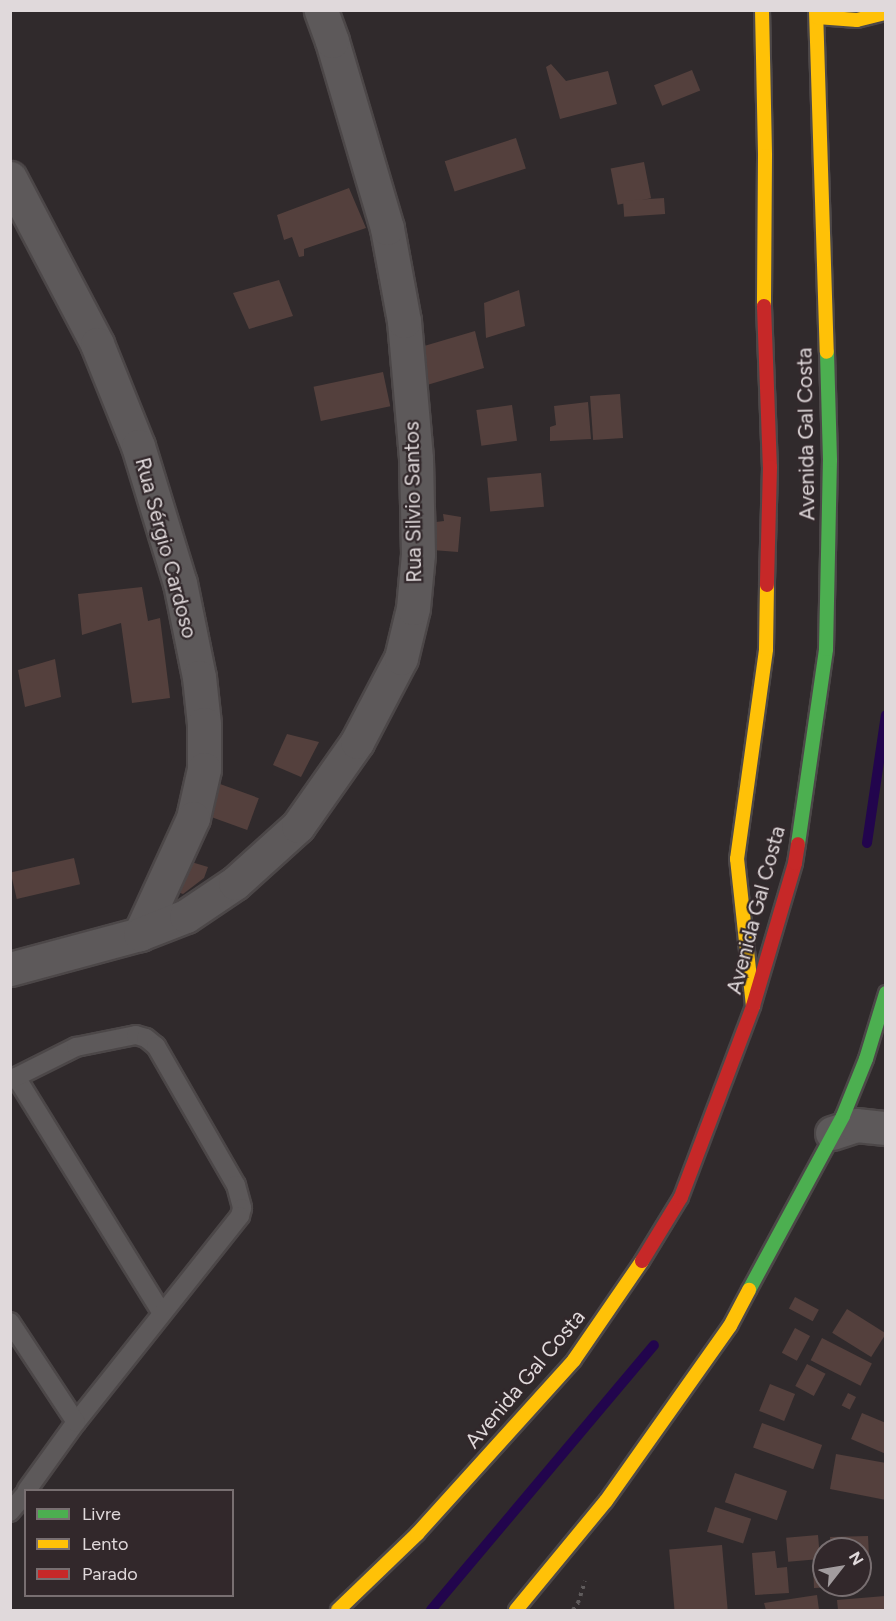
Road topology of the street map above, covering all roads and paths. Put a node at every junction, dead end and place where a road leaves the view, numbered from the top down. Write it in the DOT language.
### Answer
graph roads {
  1 [pos="321,10"];
  2 [pos="762,10"];
  3 [pos="798,10"];
  4 [pos="885,13"];
  5 [pos="817,14"];
  6 [pos="10,178"];
  7 [pos="140,934"];
  8 [pos="10,969"];
  9 [pos="885,993"];
  10 [pos="753,1006"];
  11 [pos="13,1078"];
  12 [pos="885,1128"];
  13 [pos="832,1133"];
  14 [pos="161,1312"];
  15 [pos="10,1322"];
  16 [pos="76,1422"];
  17 [pos="28,1489"];
  18 [pos="24,1494"];
  19 [pos="10,1512"];
  20 [pos="338,1611"];
  21 [pos="516,1611"];
  1 -- 7 [label="street, Rua Silvio Santos"];
  2 -- 10 [label="main road"];
  3 -- 5 [label="main road"];
  4 -- 5 [label="main road"];
  5 -- 10 [label="main road, Avenida Gal Costa"];
  6 -- 7 [label="street, Rua Sérgio Cardoso"];
  7 -- 8 [label="street, Rua Silvio Santos"];
  9 -- 13 [label="main road"];
  10 -- 20 [label="main road, Avenida Gal Costa"];
  11 -- 14 [label="lane"];
  11 -- 14 [label="lane"];
  12 -- 13 [label="street"];
  13 -- 21 [label="main road"];
  14 -- 16 [label="lane"];
  15 -- 16 [label="lane"];
  16 -- 17 [label="lane"];
  18 -- 19 [label="lane"];
}
